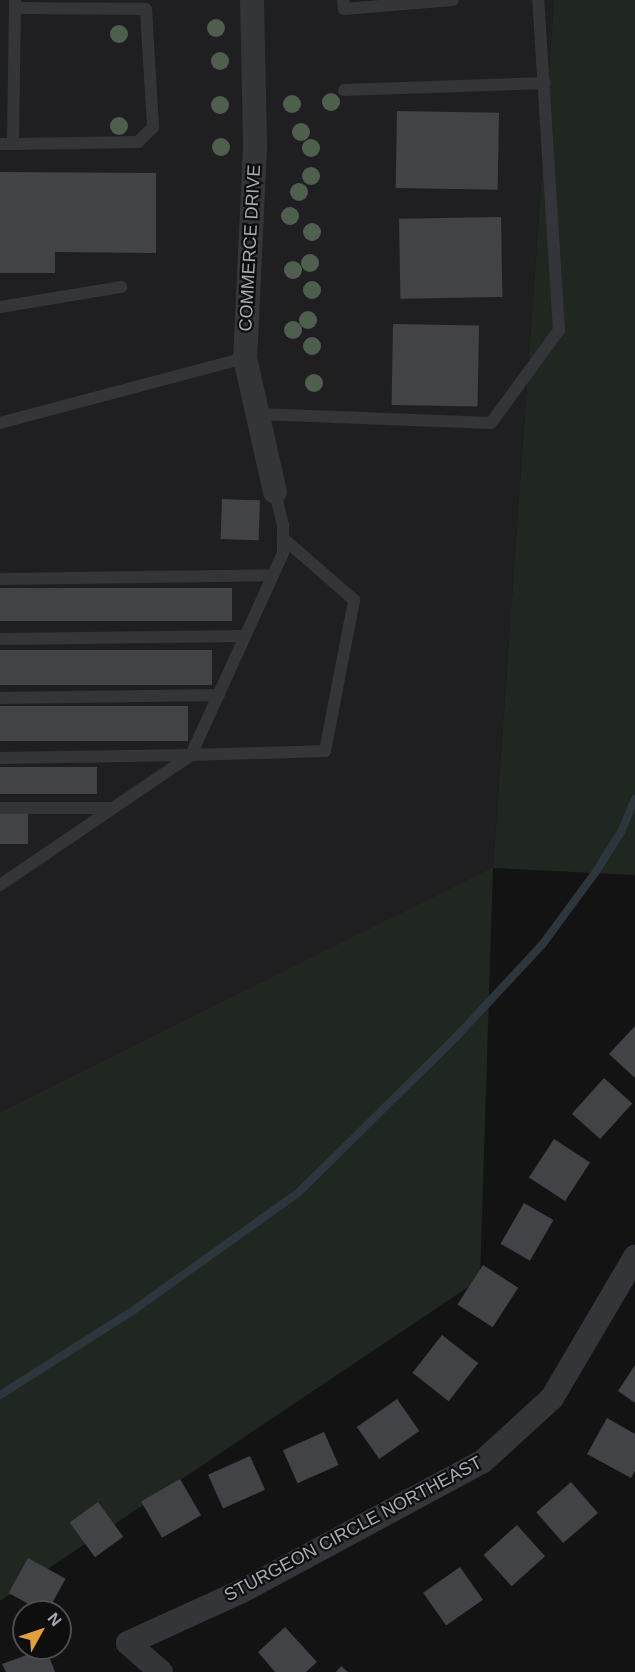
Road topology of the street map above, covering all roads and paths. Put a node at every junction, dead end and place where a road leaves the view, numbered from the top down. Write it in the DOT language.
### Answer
graph roads {
  1 [pos="252,0"];
  2 [pos="343,0"];
  3 [pos="453,0"];
  4 [pos="538,0"];
  5 [pos="15,4"];
  6 [pos="545,83"];
  7 [pos="344,90"];
  8 [pos="0,144"];
  9 [pos="14,144"];
  10 [pos="121,287"];
  11 [pos="0,307"];
  12 [pos="245,358"];
  13 [pos="260,414"];
  14 [pos="0,423"];
  15 [pos="275,492"];
  16 [pos="283,538"];
  17 [pos="273,575"];
  18 [pos="0,579"];
  19 [pos="245,636"];
  20 [pos="0,639"];
  21 [pos="219,695"];
  22 [pos="0,698"];
  23 [pos="191,755"];
  24 [pos="0,758"];
  25 [pos="0,808"];
  26 [pos="113,808"];
  27 [pos="0,874"];
  28 [pos="17,874"];
  29 [pos="0,885"];
  30 [pos="635,1257"];
  31 [pos="161,1672"];
  1 -- 12 [label="street, COMMERCE DRIVE"];
  2 -- 3 [label="lane"];
  4 -- 6 [label="lane"];
  5 -- 9 [label="lane"];
  5 -- 9 [label="lane"];
  6 -- 7 [label="lane"];
  6 -- 13 [label="lane"];
  8 -- 9 [label="lane"];
  10 -- 11 [label="lane"];
  12 -- 13 [label="street, COMMERCE DRIVE"];
  12 -- 14 [label="lane"];
  13 -- 15 [label="street, COMMERCE DRIVE"];
  15 -- 16 [label="lane"];
  16 -- 17 [label="lane"];
  16 -- 23 [label="lane"];
  17 -- 18 [label="lane"];
  17 -- 19 [label="lane"];
  19 -- 20 [label="lane"];
  19 -- 21 [label="lane"];
  21 -- 22 [label="lane"];
  21 -- 23 [label="lane"];
  23 -- 24 [label="lane"];
  23 -- 26 [label="lane"];
  25 -- 26 [label="lane"];
  26 -- 28 [label="lane"];
  27 -- 28 [label="lane"];
  28 -- 29 [label="lane"];
  30 -- 31 [label="street, STURGEON CIRCLE NORTHEAST"];
}
